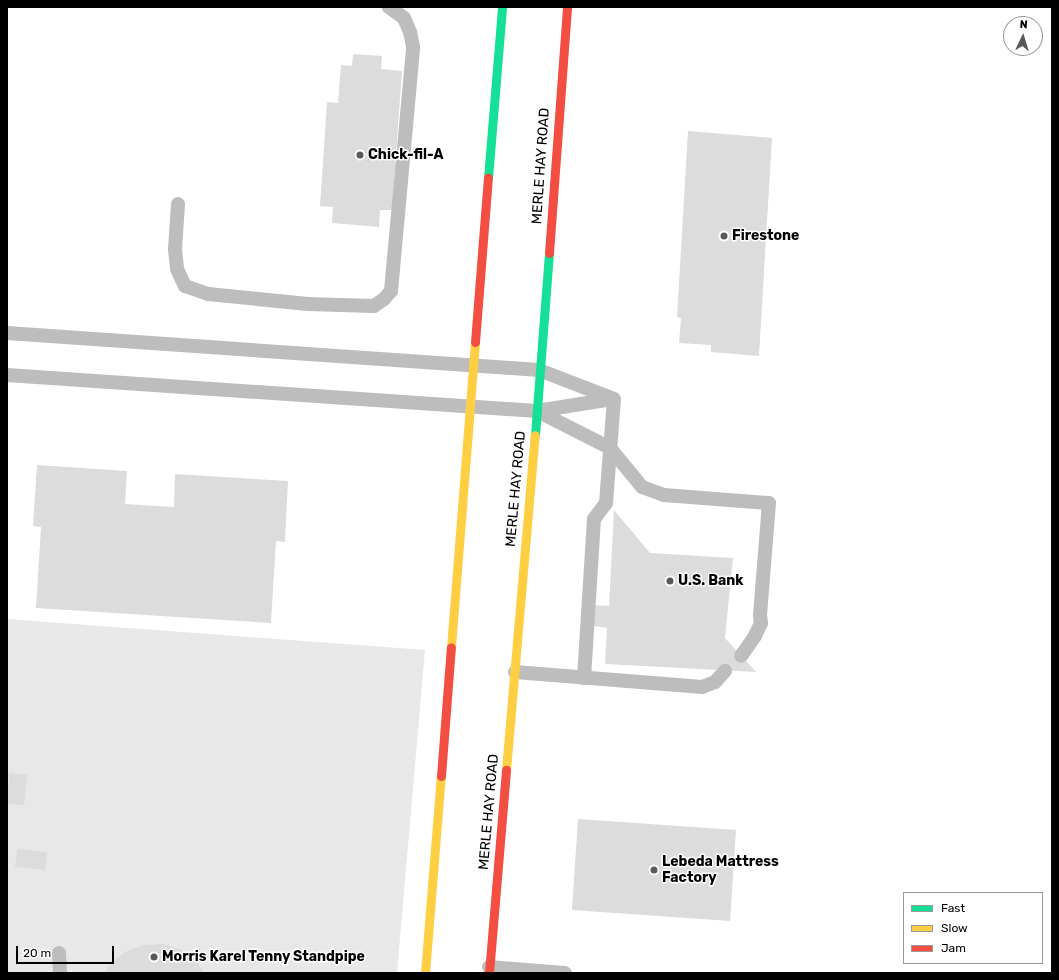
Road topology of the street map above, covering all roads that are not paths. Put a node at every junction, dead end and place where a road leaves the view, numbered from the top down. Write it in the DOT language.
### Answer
graph roads {
  1 [pos="389,7"];
  2 [pos="502,7"];
  3 [pos="568,7"];
  4 [pos="178,204"];
  5 [pos="7,333"];
  6 [pos="474,365"];
  7 [pos="539,370"];
  8 [pos="7,375"];
  9 [pos="614,399"];
  10 [pos="471,407"];
  11 [pos="537,411"];
  12 [pos="610,448"];
  13 [pos="741,656"];
  14 [pos="725,671"];
  15 [pos="514,672"];
  16 [pos="584,678"];
  17 [pos="59,953"];
  18 [pos="489,970"];
  19 [pos="60,973"];
  20 [pos="425,973"];
  21 [pos="565,973"];
  1 -- 4 [label="lane"];
  2 -- 6 [label="main road"];
  3 -- 7 [label="main road, MERLE HAY ROAD"];
  5 -- 6 [label="lane"];
  6 -- 7 [label="lane"];
  6 -- 10 [label="main road"];
  7 -- 9 [label="lane"];
  7 -- 11 [label="main road, MERLE HAY ROAD"];
  8 -- 10 [label="lane"];
  9 -- 11 [label="lane"];
  9 -- 12 [label="lane"];
  10 -- 11 [label="lane"];
  10 -- 20 [label="main road"];
  11 -- 12 [label="lane"];
  11 -- 15 [label="main road, MERLE HAY ROAD"];
  12 -- 13 [label="lane"];
  12 -- 16 [label="lane"];
  14 -- 16 [label="lane"];
  15 -- 16 [label="lane"];
  15 -- 18 [label="main road, MERLE HAY ROAD"];
  17 -- 19 [label="lane"];
  18 -- 21 [label="lane"];
}
